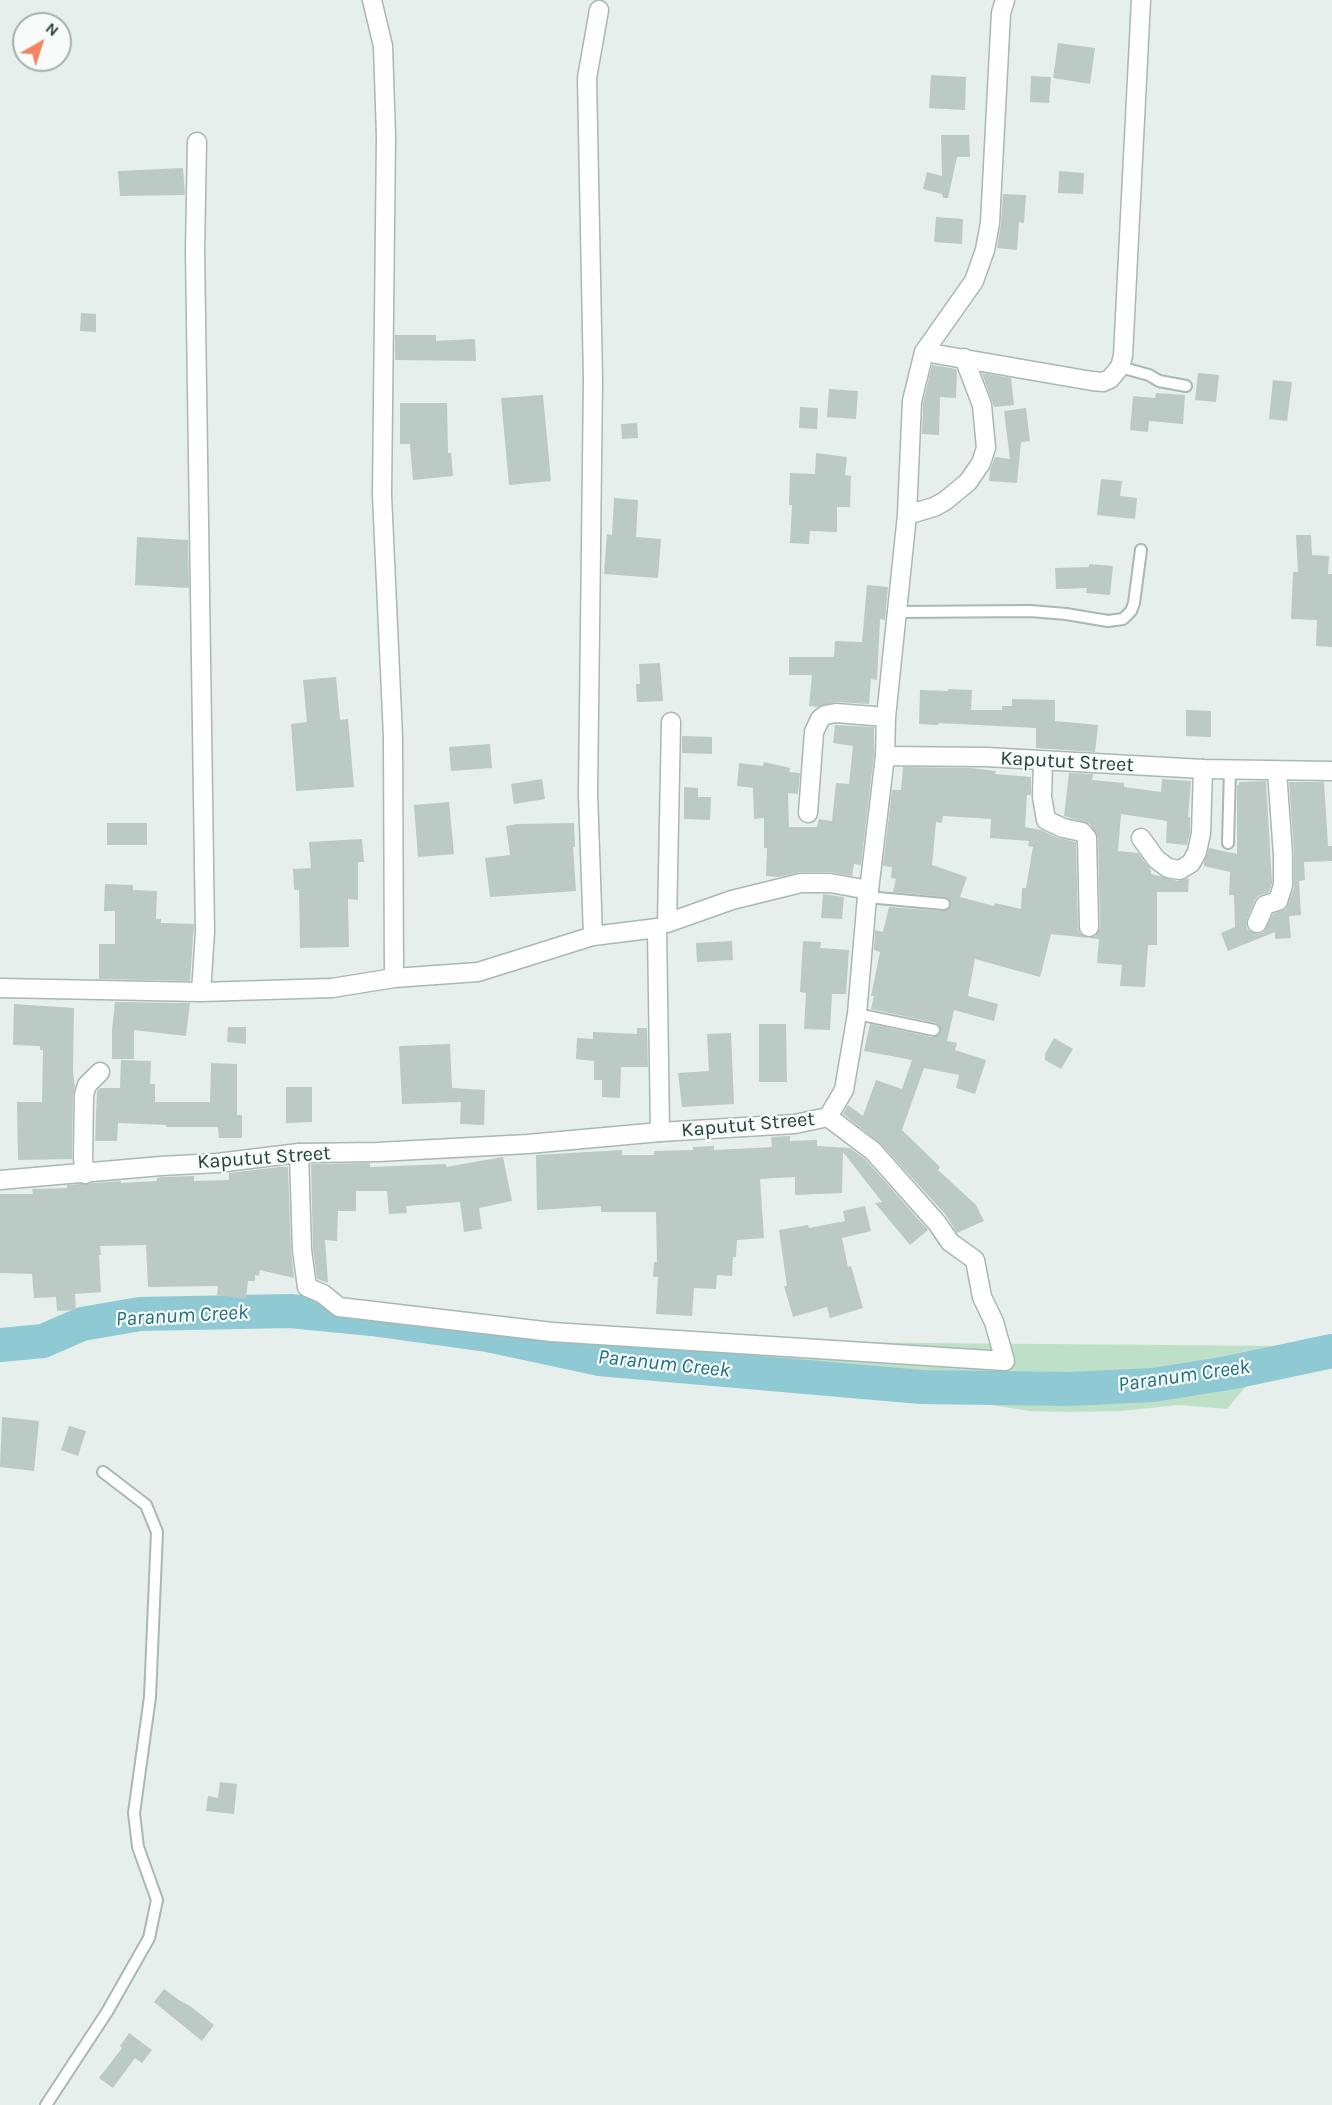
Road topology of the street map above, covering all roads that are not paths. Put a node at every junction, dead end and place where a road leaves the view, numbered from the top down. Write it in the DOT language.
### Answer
graph roads {
  1 [pos="372,0"];
  2 [pos="1005,0"];
  3 [pos="1141,0"];
  4 [pos="599,10"];
  5 [pos="197,142"];
  6 [pos="924,352"];
  7 [pos="964,358"];
  8 [pos="1120,367"];
  9 [pos="1186,386"];
  10 [pos="908,515"];
  11 [pos="1141,550"];
  12 [pos="897,612"];
  13 [pos="886,717"];
  14 [pos="671,722"];
  15 [pos="885,756"];
  16 [pos="1043,761"];
  17 [pos="1203,769"];
  18 [pos="1230,770"];
  19 [pos="1277,771"];
  20 [pos="1332,771"];
  21 [pos="808,813"];
  22 [pos="1141,838"];
  23 [pos="1228,843"];
  24 [pos="868,893"];
  25 [pos="944,904"];
  26 [pos="1257,922"];
  27 [pos="662,926"];
  28 [pos="1089,927"];
  29 [pos="593,936"];
  30 [pos="394,978"];
  31 [pos="0,988"];
  32 [pos="201,992"];
  33 [pos="857,1014"];
  34 [pos="934,1030"];
  35 [pos="100,1072"];
  36 [pos="828,1117"];
  37 [pos="660,1132"];
  38 [pos="299,1152"];
  39 [pos="85,1174"];
  40 [pos="0,1180"];
  41 [pos="103,1472"];
  42 [pos="46,2105"];
  1 -- 30 [label="street"];
  2 -- 6 [label="street"];
  3 -- 8 [label="street"];
  4 -- 29 [label="street"];
  5 -- 32 [label="street"];
  6 -- 7 [label="street"];
  6 -- 10 [label="street"];
  7 -- 8 [label="street"];
  7 -- 10 [label="street"];
  8 -- 9 [label="lane"];
  10 -- 12 [label="street"];
  11 -- 12 [label="lane"];
  12 -- 13 [label="street"];
  13 -- 15 [label="street"];
  13 -- 21 [label="street"];
  14 -- 27 [label="street"];
  15 -- 16 [label="street, Kaputut Street"];
  15 -- 24 [label="street, Kaputut Street"];
  16 -- 17 [label="street, Kaputut Street"];
  16 -- 28 [label="street"];
  17 -- 18 [label="street, Kaputut Street"];
  17 -- 22 [label="street"];
  18 -- 19 [label="street, Kaputut Street"];
  18 -- 23 [label="lane"];
  19 -- 20 [label="street, Kaputut Street"];
  19 -- 26 [label="street"];
  24 -- 25 [label="lane"];
  24 -- 27 [label="street"];
  24 -- 33 [label="street, Kaputut Street"];
  27 -- 29 [label="street"];
  27 -- 37 [label="street"];
  29 -- 30 [label="street"];
  30 -- 32 [label="street"];
  31 -- 32 [label="street"];
  33 -- 34 [label="lane"];
  33 -- 36 [label="street, Kaputut Street"];
  35 -- 39 [label="street"];
  36 -- 37 [label="street, Kaputut Street"];
  36 -- 38 [label="street"];
  37 -- 38 [label="street, Kaputut Street"];
  38 -- 39 [label="street, Kaputut Street"];
  39 -- 40 [label="street, Kaputut Street"];
  41 -- 42 [label="lane"];
}
